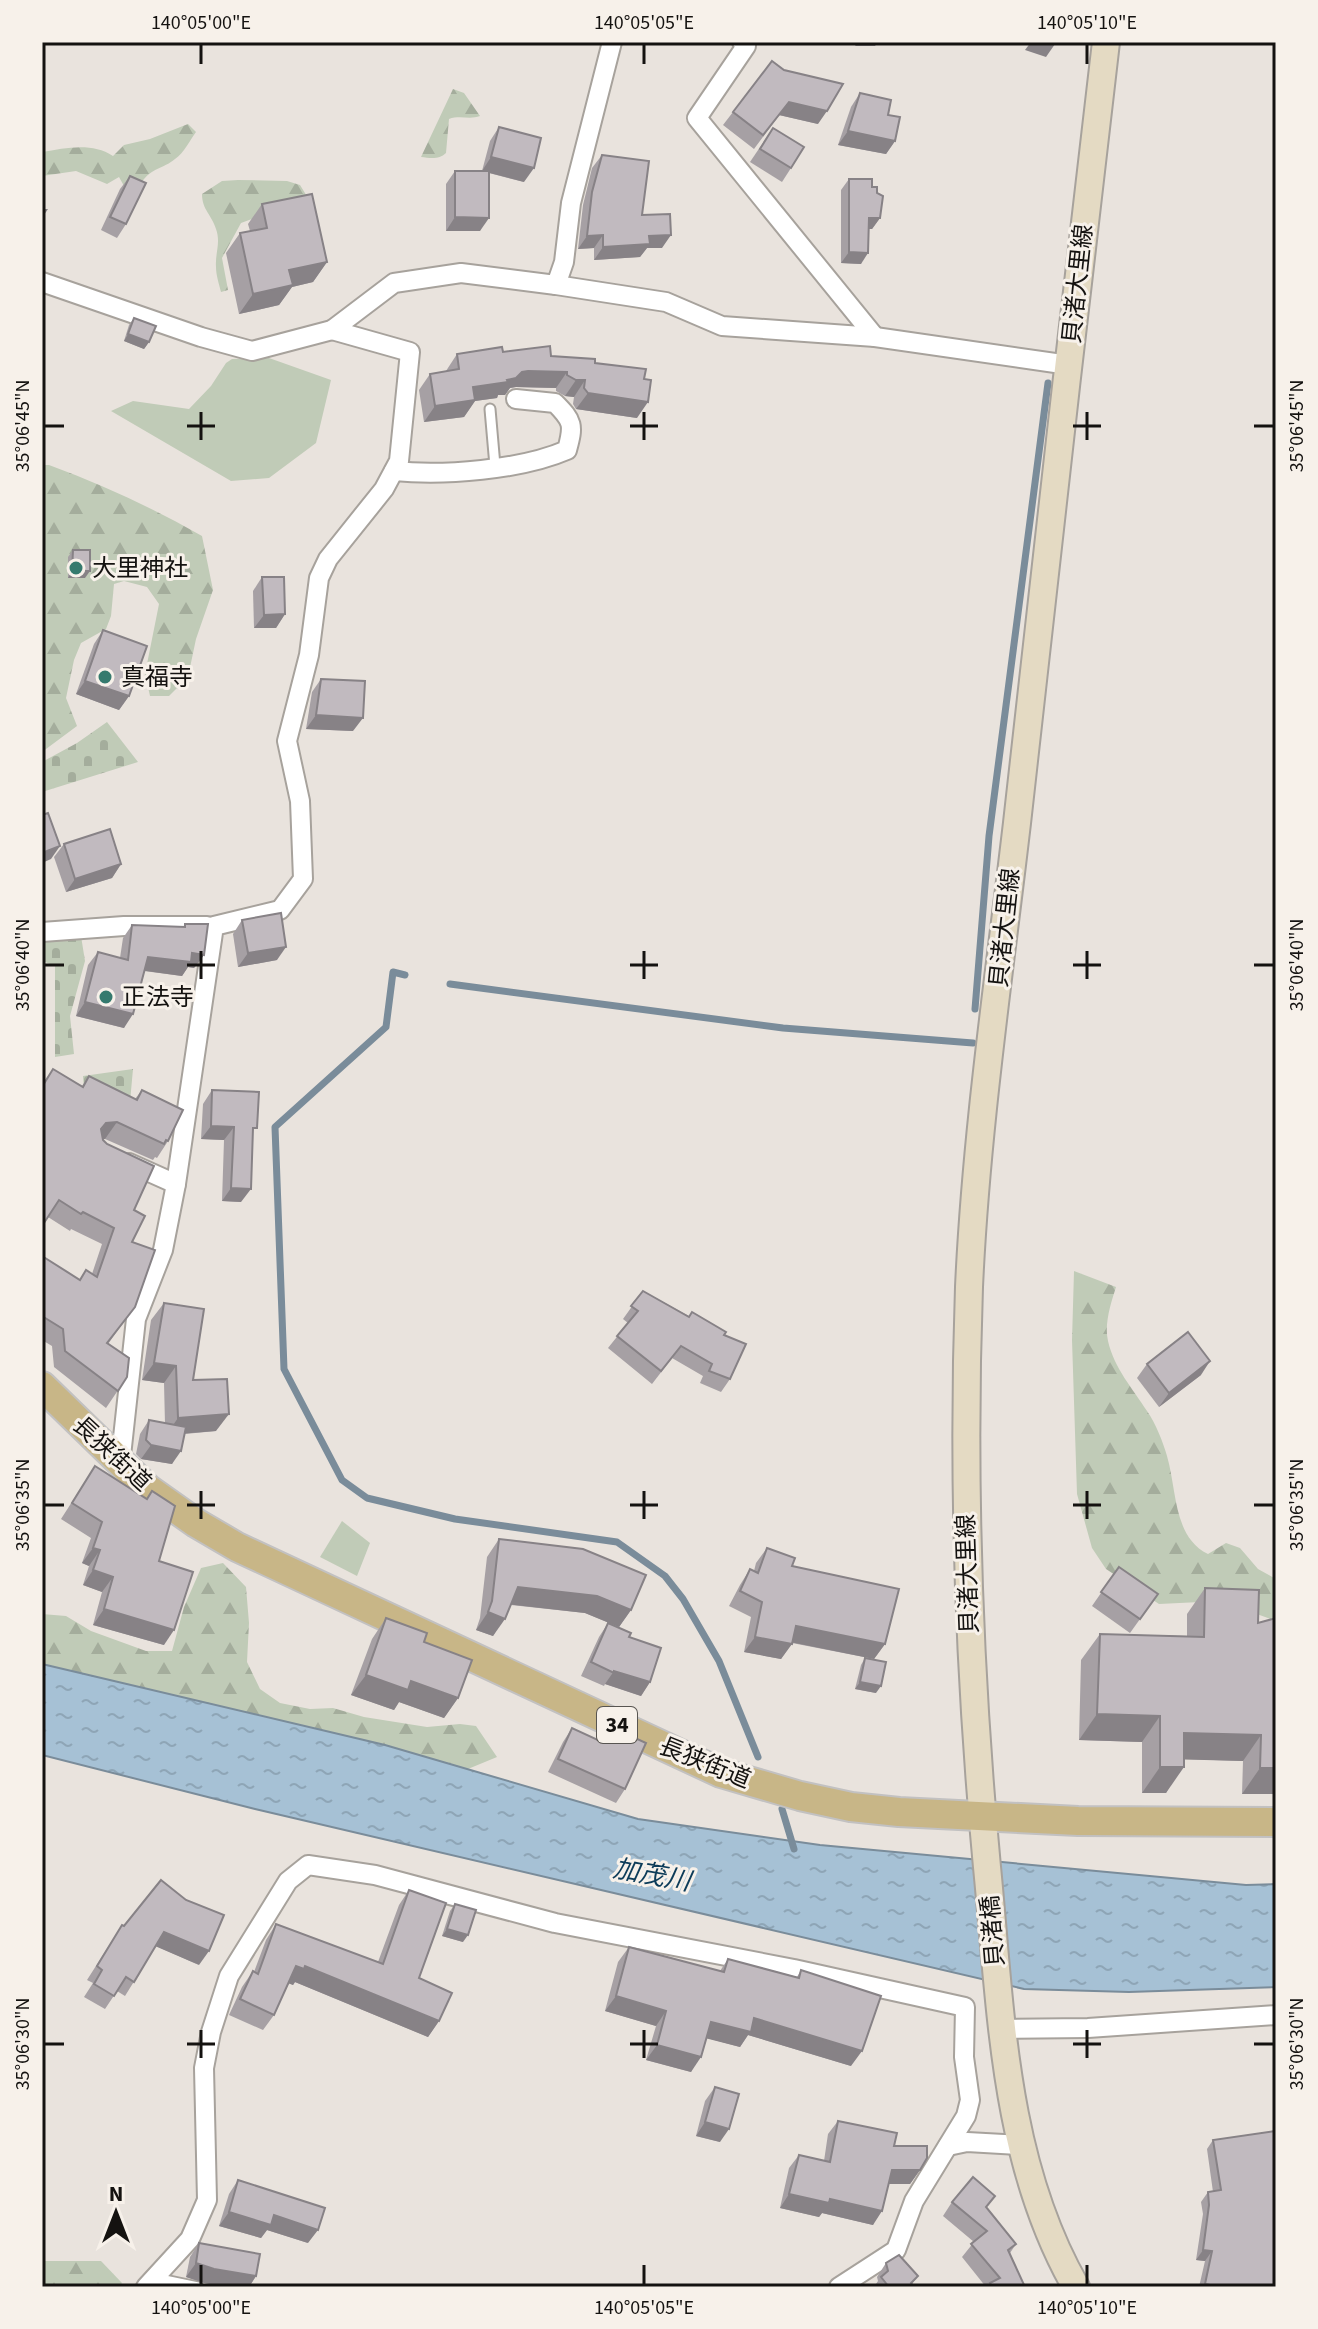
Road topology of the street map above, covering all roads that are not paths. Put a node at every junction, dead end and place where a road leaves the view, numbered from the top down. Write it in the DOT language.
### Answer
graph roads {
  1 [pos="612,42"];
  2 [pos="742,42"];
  3 [pos="1106,42"];
  4 [pos="42,282"];
  5 [pos="556,285"];
  6 [pos="332,330"];
  7 [pos="875,337"];
  8 [pos="1069,365"];
  9 [pos="516,399"];
  10 [pos="490,409"];
  11 [pos="495,466"];
  12 [pos="394,471"];
  13 [pos="214,926"];
  14 [pos="42,932"];
  15 [pos="113,1156"];
  16 [pos="176,1184"];
  17 [pos="42,1386"];
  18 [pos="120,1465"];
  19 [pos="983,1816"];
  20 [pos="1276,1822"];
  21 [pos="985,1847"];
  22 [pos="1276,2015"];
  23 [pos="1002,2022"];
  24 [pos="1020,2145"];
  25 [pos="948,2146"];
  26 [pos="151,2282"];
  27 [pos="198,2287"];
  28 [pos="839,2287"];
  29 [pos="1076,2287"];
  1 -- 5 [label="street"];
  2 -- 7 [label="street"];
  3 -- 8 [label="street, 貝渚大里線"];
  4 -- 6 [label="street"];
  5 -- 6 [label="street"];
  5 -- 7 [label="street"];
  6 -- 12 [label="street"];
  7 -- 8 [label="street"];
  8 -- 19 [label="street, 貝渚大里線"];
  9 -- 11 [label="street"];
  10 -- 11 [label="lane"];
  11 -- 12 [label="street"];
  12 -- 13 [label="street"];
  13 -- 14 [label="street"];
  13 -- 16 [label="street"];
  15 -- 16 [label="street"];
  16 -- 18 [label="street"];
  17 -- 18 [label="main road, 長狭街道 / 34"];
  18 -- 19 [label="main road, 長狭街道 / 34"];
  19 -- 20 [label="main road, 長狭街道 / 34"];
  19 -- 21 [label="street, 貝渚大里線"];
  21 -- 23 [label="street, 貝渚橋"];
  22 -- 23 [label="street"];
  23 -- 24 [label="street, 貝渚橋"];
  24 -- 25 [label="street"];
  24 -- 29 [label="street, 貝渚橋"];
  25 -- 26 [label="street"];
  25 -- 28 [label="street"];
  26 -- 27 [label="lane"];
}
